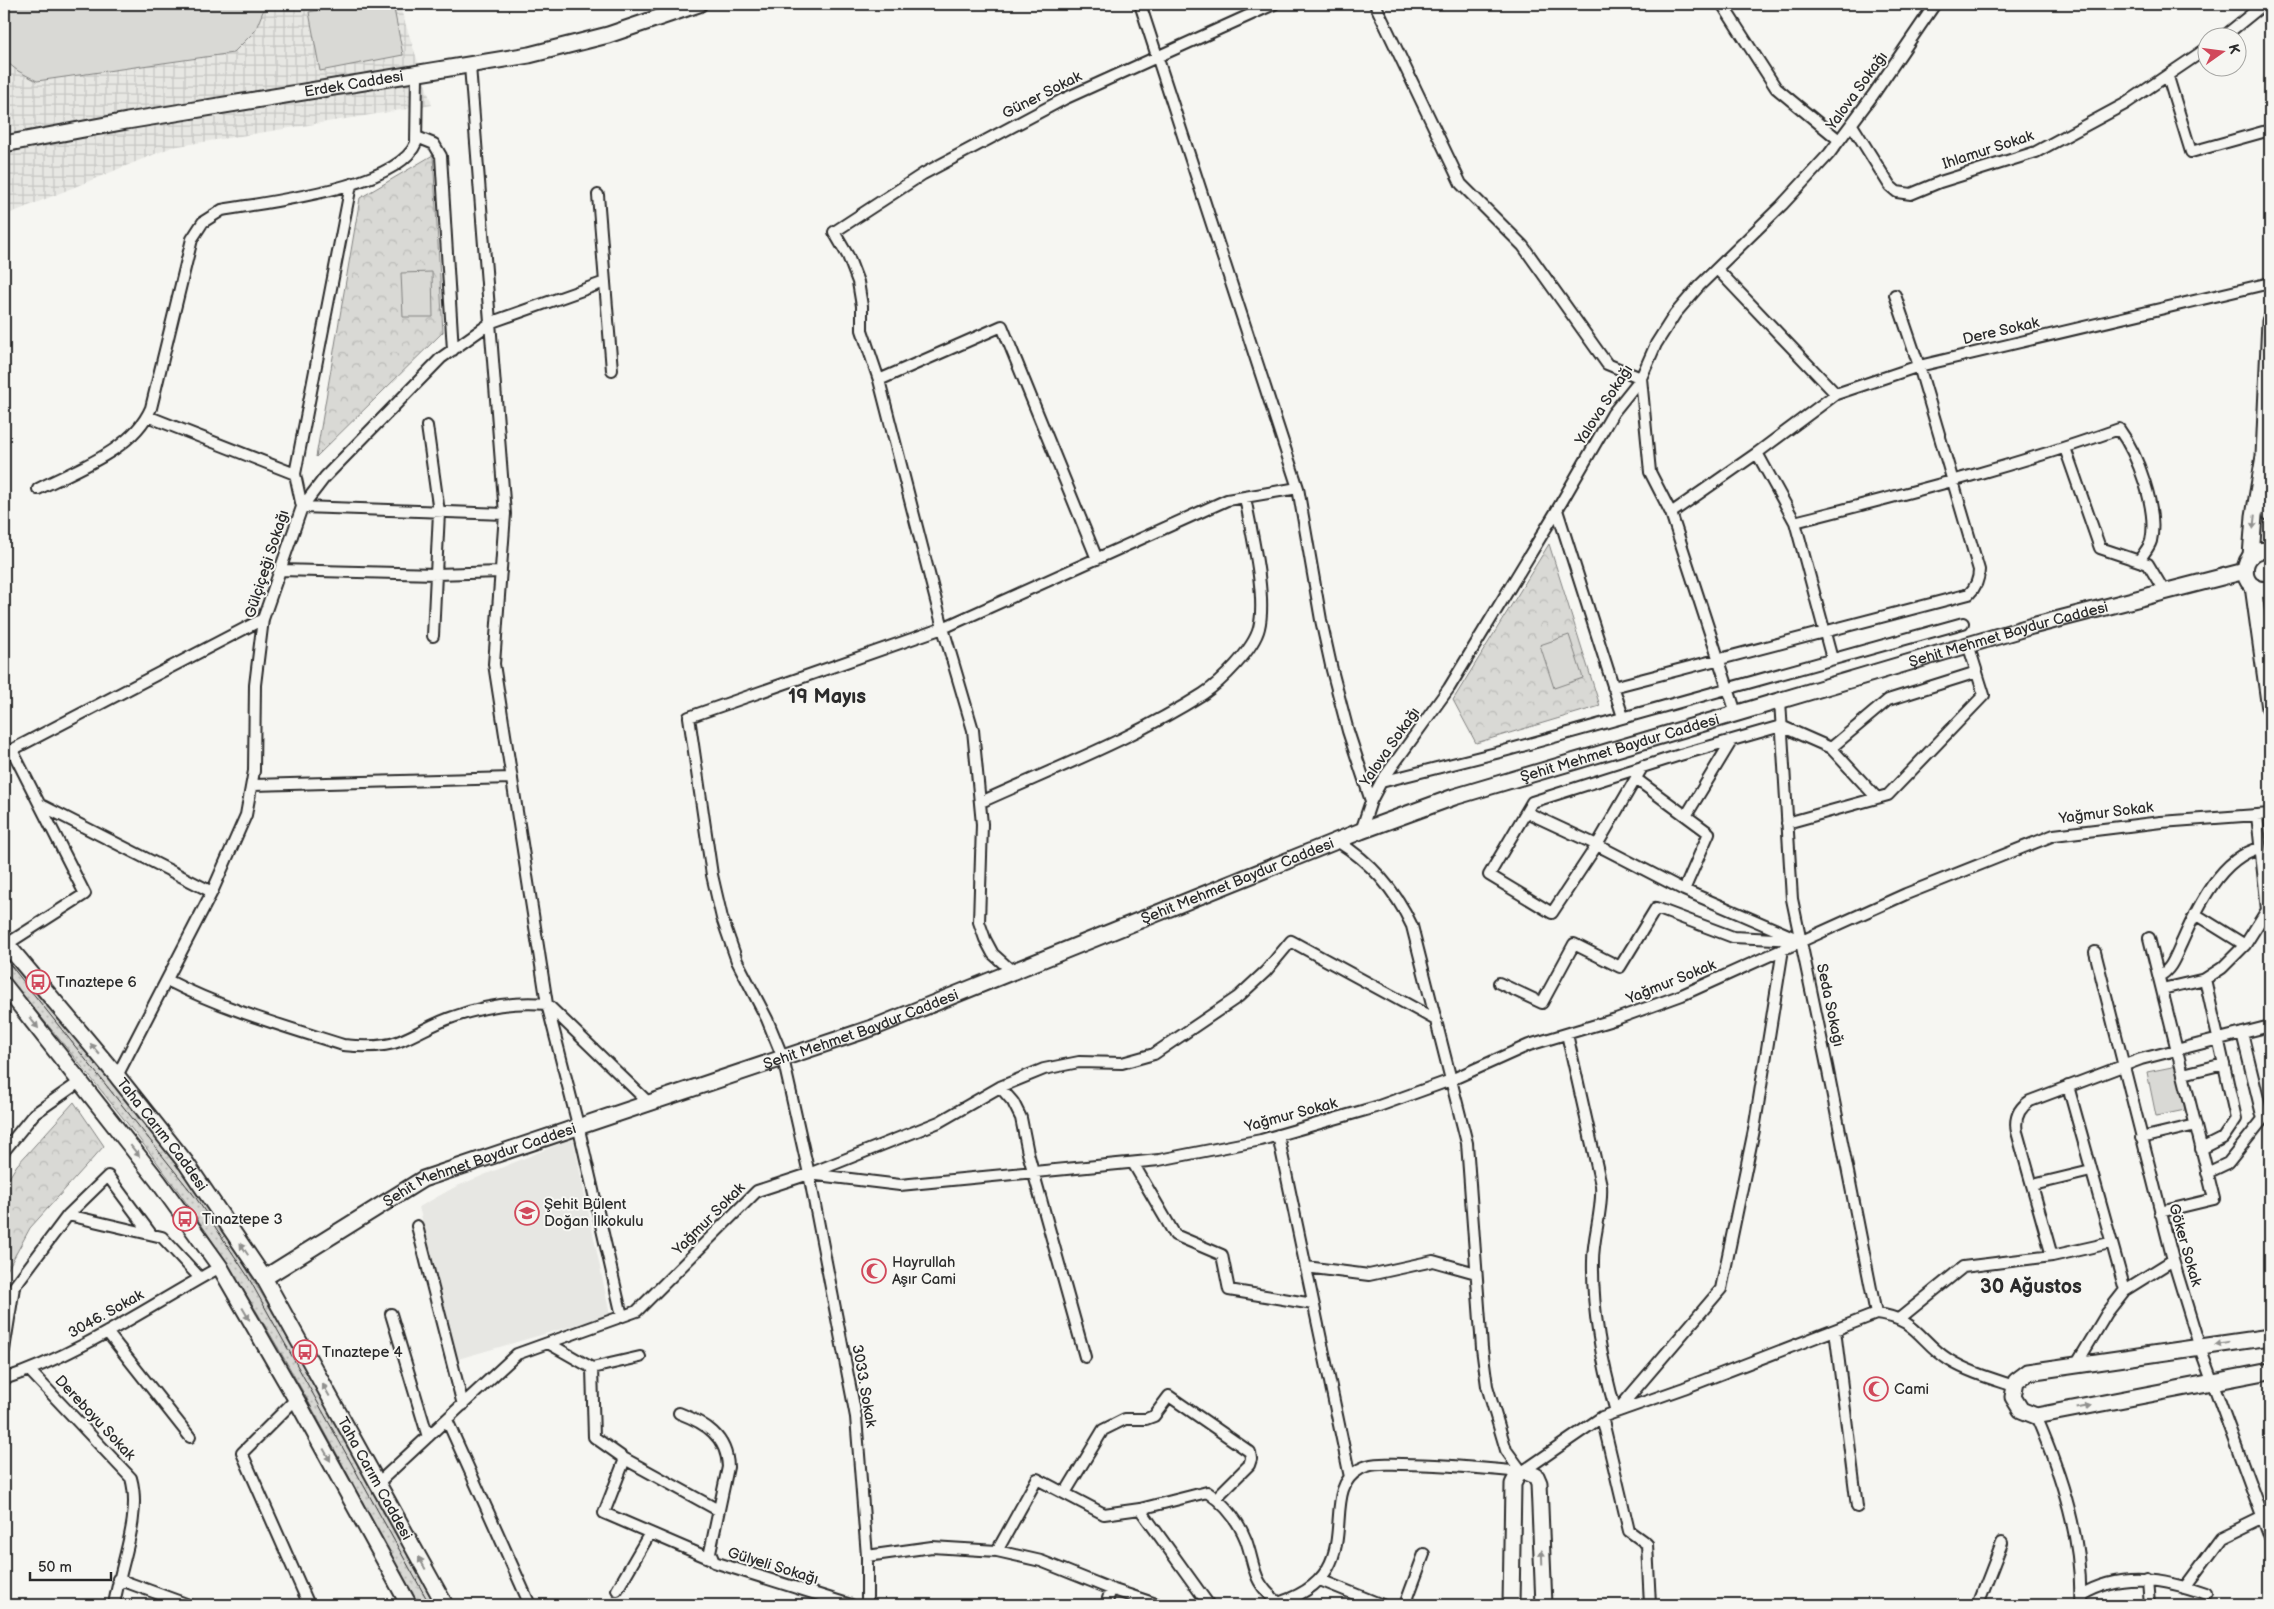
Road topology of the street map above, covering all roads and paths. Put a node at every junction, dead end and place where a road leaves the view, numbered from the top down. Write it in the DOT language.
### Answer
graph roads {
  1 [pos="699,4"];
  2 [pos="1140,4"];
  3 [pos="1274,4"];
  4 [pos="1375,4"];
  5 [pos="1722,4"];
  6 [pos="1935,4"];
  7 [pos="2264,4"];
  8 [pos="2234,28"];
  9 [pos="1159,57"];
  10 [pos="2196,57"];
  11 [pos="470,66"];
  12 [pos="417,75"];
  13 [pos="2168,77"];
  14 [pos="1852,125"];
  15 [pos="2270,130"];
  16 [pos="417,137"];
  17 [pos="1839,140"];
  18 [pos="4,144"];
  19 [pos="351,185"];
  20 [pos="598,195"];
  21 [pos="1717,269"];
  22 [pos="605,282"];
  23 [pos="2270,283"];
  24 [pos="1895,294"];
  25 [pos="2270,321"];
  26 [pos="492,322"];
  27 [pos="453,350"];
  28 [pos="1919,366"];
  29 [pos="612,370"];
  30 [pos="1641,378"];
  31 [pos="878,380"];
  32 [pos="1836,394"];
  33 [pos="147,416"];
  34 [pos="427,426"];
  35 [pos="2065,448"];
  36 [pos="1757,453"];
  37 [pos="2264,456"];
  38 [pos="295,474"];
  39 [pos="1953,482"];
  40 [pos="1298,488"];
  41 [pos="38,489"];
  42 [pos="1245,496"];
  43 [pos="302,507"];
  44 [pos="1557,510"];
  45 [pos="439,512"];
  46 [pos="1671,513"];
  47 [pos="2270,513"];
  48 [pos="505,514"];
  49 [pos="1795,522"];
  50 [pos="2270,551"];
  51 [pos="2251,556"];
  52 [pos="1097,560"];
  53 [pos="2138,561"];
  54 [pos="280,570"];
  55 [pos="501,572"];
  56 [pos="2245,572"];
  57 [pos="436,574"];
  58 [pos="2252,586"];
  59 [pos="2270,589"];
  60 [pos="2164,591"];
  61 [pos="263,619"];
  62 [pos="1962,623"];
  63 [pos="943,628"];
  64 [pos="1824,632"];
  65 [pos="433,636"];
  66 [pos="1968,644"];
  67 [pos="1832,659"];
  68 [pos="1718,660"];
  69 [pos="1977,672"];
  70 [pos="1613,687"];
  71 [pos="1728,688"];
  72 [pos="1780,700"];
  73 [pos="2270,709"];
  74 [pos="1736,713"];
  75 [pos="1622,717"];
  76 [pos="1782,726"];
  77 [pos="1732,740"];
  78 [pos="1832,748"];
  79 [pos="8,752"];
  80 [pos="1643,766"];
  81 [pos="512,778"];
  82 [pos="1636,779"];
  83 [pos="1381,782"];
  84 [pos="253,785"];
  85 [pos="1877,798"];
  86 [pos="1371,801"];
  87 [pos="981,802"];
  88 [pos="41,805"];
  89 [pos="1526,812"];
  90 [pos="2270,814"];
  91 [pos="2256,815"];
  92 [pos="1686,816"];
  93 [pos="1787,823"];
  94 [pos="1361,831"];
  95 [pos="1336,841"];
  96 [pos="1597,845"];
  97 [pos="2260,848"];
  98 [pos="1684,890"];
  99 [pos="212,892"];
  100 [pos="2195,914"];
  101 [pos="2149,938"];
  102 [pos="1801,940"];
  103 [pos="5,943"];
  104 [pos="2245,946"];
  105 [pos="1782,949"];
  106 [pos="2095,952"];
  107 [pos="1013,972"];
  108 [pos="2159,976"];
  109 [pos="2206,979"];
  110 [pos="167,980"];
  111 [pos="1499,983"];
  112 [pos="4,985"];
  113 [pos="2162,989"];
  114 [pos="547,1004"];
  115 [pos="1436,1020"];
  116 [pos="2270,1026"];
  117 [pos="1567,1034"];
  118 [pos="2242,1034"];
  119 [pos="2218,1040"];
  120 [pos="2177,1050"];
  121 [pos="783,1058"];
  122 [pos="2224,1064"];
  123 [pos="2123,1065"];
  124 [pos="2183,1074"];
  125 [pos="117,1076"];
  126 [pos="1451,1080"];
  127 [pos="81,1081"];
  128 [pos="2068,1086"];
  129 [pos="1000,1087"];
  130 [pos="648,1102"];
  131 [pos="2196,1124"];
  132 [pos="578,1125"];
  133 [pos="1278,1135"];
  134 [pos="2141,1138"];
  135 [pos="2201,1149"];
  136 [pos="4,1151"];
  137 [pos="1133,1163"];
  138 [pos="2091,1171"];
  139 [pos="1034,1173"];
  140 [pos="2207,1173"];
  141 [pos="809,1174"];
  142 [pos="2033,1185"];
  143 [pos="2160,1212"];
  144 [pos="68,1215"];
  145 [pos="417,1226"];
  146 [pos="151,1234"];
  147 [pos="2110,1243"];
  148 [pos="2052,1256"];
  149 [pos="2173,1260"];
  150 [pos="220,1267"];
  151 [pos="1306,1267"];
  152 [pos="1476,1273"];
  153 [pos="200,1278"];
  154 [pos="264,1278"];
  155 [pos="2125,1290"];
  156 [pos="1314,1304"];
  157 [pos="391,1314"];
  158 [pos="1876,1314"];
  159 [pos="622,1316"];
  160 [pos="1899,1319"];
  161 [pos="1835,1330"];
  162 [pos="107,1332"];
  163 [pos="2270,1337"];
  164 [pos="548,1343"];
  165 [pos="2200,1348"];
  166 [pos="4,1350"];
  167 [pos="640,1357"];
  168 [pos="1085,1357"];
  169 [pos="2076,1365"];
  170 [pos="592,1368"];
  171 [pos="30,1371"];
  172 [pos="2270,1371"];
  173 [pos="4,1379"];
  174 [pos="2213,1382"];
  175 [pos="2014,1386"];
  176 [pos="296,1399"];
  177 [pos="463,1405"];
  178 [pos="1616,1412"];
  179 [pos="679,1413"];
  180 [pos="2036,1416"];
  181 [pos="1602,1417"];
  182 [pos="447,1420"];
  183 [pos="190,1437"];
  184 [pos="428,1437"];
  185 [pos="625,1459"];
  186 [pos="1350,1476"];
  187 [pos="1517,1478"];
  188 [pos="378,1483"];
  189 [pos="1065,1494"];
  190 [pos="1216,1498"];
  191 [pos="1857,1507"];
  192 [pos="1140,1509"];
  193 [pos="718,1510"];
  194 [pos="2263,1517"];
  195 [pos="650,1533"];
  196 [pos="2270,1538"];
  197 [pos="2002,1543"];
  198 [pos="998,1551"];
  199 [pos="1424,1554"];
  200 [pos="867,1556"];
  201 [pos="711,1559"];
  202 [pos="118,1579"];
  203 [pos="1320,1580"];
  204 [pos="2147,1580"];
  205 [pos="2185,1587"];
  206 [pos="1111,1589"];
  207 [pos="617,1590"];
  208 [pos="2207,1594"];
  209 [pos="2080,1600"];
  210 [pos="1275,1604"];
  211 [pos="114,1605"];
  212 [pos="189,1605"];
  213 [pos="309,1605"];
  214 [pos="409,1605"];
  215 [pos="445,1605"];
  216 [pos="530,1605"];
  217 [pos="851,1605"];
  218 [pos="868,1605"];
  219 [pos="1106,1605"];
  220 [pos="1159,1605"];
  221 [pos="1209,1605"];
  222 [pos="1382,1605"];
  223 [pos="1405,1605"];
  224 [pos="1511,1605"];
  225 [pos="1544,1605"];
  226 [pos="1650,1605"];
  227 [pos="1978,1605"];
  228 [pos="2149,1605"];
  1 -- 11 [label="street, Erdek Caddesi"];
  2 -- 9 [label="street"];
  3 -- 9 [label="street, Güner Sokak"];
  4 -- 30 [label="street"];
  5 -- 17 [label="street"];
  6 -- 14 [label="street, Yalova Sokağı"];
  7 -- 8 [label="street"];
  9 -- 31 [label="street, Güner Sokak"];
  9 -- 40 [label="street"];
  10 -- 13 [label="street, Ihlamur Sokak"];
  11 -- 12 [label="street, Erdek Caddesi"];
  11 -- 26 [label="street"];
  12 -- 16 [label="street"];
  12 -- 18 [label="street, Erdek Caddesi"];
  13 -- 14 [label="street, Ihlamur Sokak"];
  13 -- 15 [label="street"];
  14 -- 17 [label="street, Yalova Sokağı"];
  16 -- 19 [label="street"];
  16 -- 27 [label="street"];
  17 -- 21 [label="street, Yalova Sokağı"];
  19 -- 33 [label="street"];
  19 -- 38 [label="street"];
  20 -- 22 [label="street"];
  21 -- 30 [label="street, Yalova Sokağı"];
  21 -- 32 [label="street"];
  22 -- 26 [label="street, Gülçiçeği Sokağı"];
  22 -- 29 [label="street"];
  23 -- 28 [label="street, Dere Sokak"];
  24 -- 28 [label="street"];
  25 -- 37 [label="street"];
  26 -- 27 [label="street, Gülçiçeği Sokağı"];
  26 -- 48 [label="street"];
  27 -- 43 [label="street, Gülçiçeği Sokağı"];
  28 -- 32 [label="street, Dere Sokak"];
  28 -- 39 [label="street"];
  30 -- 44 [label="street, Yalova Sokağı"];
  30 -- 46 [label="street"];
  31 -- 52 [label="street"];
  31 -- 63 [label="street"];
  32 -- 36 [label="street, Dere Sokak"];
  33 -- 38 [label="street"];
  33 -- 41 [label="street"];
  34 -- 45 [label="street"];
  35 -- 39 [label="street"];
  35 -- 53 [label="street"];
  35 -- 53 [label="street"];
  36 -- 46 [label="street, Dere Sokak"];
  36 -- 49 [label="street"];
  37 -- 47 [label="street"];
  37 -- 51 [label="street, one-way"];
  38 -- 43 [label="street"];
  39 -- 49 [label="street"];
  39 -- 64 [label="street"];
  40 -- 42 [label="street"];
  40 -- 86 [label="street"];
  42 -- 52 [label="street"];
  42 -- 87 [label="street"];
  43 -- 45 [label="street"];
  43 -- 54 [label="street, Gülçiçeği Sokağı"];
  44 -- 70 [label="street"];
  44 -- 83 [label="street, Yalova Sokağı"];
  45 -- 48 [label="street"];
  45 -- 57 [label="street"];
  46 -- 68 [label="street"];
  48 -- 55 [label="street"];
  49 -- 64 [label="street"];
  50 -- 51 [label="street"];
  51 -- 56 [label="street"];
  52 -- 63 [label="street"];
  53 -- 60 [label="street"];
  54 -- 57 [label="street"];
  54 -- 61 [label="street, Gülçiçeği Sokağı"];
  55 -- 57 [label="street"];
  55 -- 81 [label="street"];
  56 -- 58 [label="street"];
  56 -- 60 [label="street, Şehit Mehmet Baydur Caddesi"];
  57 -- 65 [label="street"];
  58 -- 59 [label="street"];
  58 -- 73 [label="street"];
  60 -- 66 [label="street, Şehit Mehmet Baydur Caddesi"];
  61 -- 79 [label="street"];
  61 -- 84 [label="street, Gülçiçeği Sokağı"];
  62 -- 67 [label="street"];
  63 -- 87 [label="street"];
  63 -- 121 [label="street, 3033. Sokak"];
  64 -- 67 [label="street"];
  64 -- 68 [label="street"];
  66 -- 69 [label="street"];
  66 -- 72 [label="street, Şehit Mehmet Baydur Caddesi"];
  67 -- 71 [label="street"];
  68 -- 70 [label="street"];
  68 -- 71 [label="street"];
  69 -- 78 [label="street"];
  69 -- 85 [label="street"];
  70 -- 75 [label="street"];
  71 -- 74 [label="street"];
  71 -- 75 [label="street"];
  72 -- 74 [label="street, Şehit Mehmet Baydur Caddesi"];
  72 -- 76 [label="street, Seda Sokağı"];
  74 -- 94 [label="street, Şehit Mehmet Baydur Caddesi"];
  75 -- 83 [label="street"];
  76 -- 77 [label="street"];
  76 -- 78 [label="street"];
  76 -- 93 [label="street, Seda Sokağı"];
  77 -- 80 [label="street"];
  77 -- 92 [label="street"];
  78 -- 85 [label="street"];
  79 -- 88 [label="street"];
  80 -- 82 [label="street"];
  80 -- 89 [label="street"];
  81 -- 84 [label="street"];
  81 -- 114 [label="street"];
  82 -- 92 [label="street"];
  82 -- 96 [label="street"];
  83 -- 86 [label="street, Yalova Sokağı"];
  84 -- 99 [label="street, Gülçiçeği Sokağı"];
  85 -- 93 [label="street"];
  86 -- 94 [label="street, Yalova Sokağı"];
  87 -- 107 [label="street"];
  88 -- 99 [label="street"];
  88 -- 103 [label="street"];
  89 -- 96 [label="street"];
  89 -- 96 [label="street"];
  90 -- 91 [label="street, Yağmur Sokak"];
  91 -- 97 [label="street"];
  91 -- 102 [label="street, Yağmur Sokak"];
  92 -- 98 [label="street"];
  93 -- 102 [label="street, Seda Sokağı"];
  94 -- 95 [label="street, Şehit Mehmet Baydur Caddesi"];
  95 -- 107 [label="street, Şehit Mehmet Baydur Caddesi"];
  95 -- 115 [label="street"];
  96 -- 98 [label="street"];
  97 -- 100 [label="street"];
  97 -- 104 [label="street"];
  98 -- 102 [label="street"];
  99 -- 110 [label="street, Gülçiçeği Sokağı"];
  100 -- 104 [label="street"];
  100 -- 108 [label="street"];
  101 -- 108 [label="street"];
  102 -- 105 [label="street, Yağmur Sokak"];
  102 -- 111 [label="street"];
  102 -- 158 [label="street, Seda Sokağı"];
  125 -- 103 [label="street, Taha Carım Caddesi, one-way"];
  104 -- 109 [label="street"];
  105 -- 117 [label="street, Yağmur Sokak"];
  105 -- 178 [label="street"];
  106 -- 123 [label="street, Göker Sokak"];
  107 -- 121 [label="street, Şehit Mehmet Baydur Caddesi"];
  108 -- 113 [label="street"];
  109 -- 113 [label="street"];
  109 -- 119 [label="street"];
  110 -- 114 [label="street"];
  110 -- 125 [label="street, Gülçiçeği Sokağı"];
  112 -- 127 [label="street, Taha Carım Caddesi, one-way"];
  113 -- 120 [label="street"];
  114 -- 130 [label="street"];
  114 -- 132 [label="street"];
  115 -- 126 [label="street"];
  115 -- 129 [label="street"];
  116 -- 118 [label="street"];
  117 -- 126 [label="street, Yağmur Sokak"];
  117 -- 178 [label="street"];
  118 -- 119 [label="street"];
  118 -- 140 [label="street"];
  119 -- 120 [label="street"];
  119 -- 122 [label="street"];
  120 -- 123 [label="street"];
  120 -- 124 [label="street"];
  121 -- 130 [label="street, Şehit Mehmet Baydur Caddesi"];
  121 -- 141 [label="street, 3033. Sokak"];
  122 -- 124 [label="street"];
  122 -- 135 [label="street"];
  123 -- 128 [label="street"];
  123 -- 134 [label="street, Göker Sokak"];
  124 -- 131 [label="street"];
  154 -- 125 [label="street, Taha Carım Caddesi, one-way"];
  126 -- 133 [label="street, Yağmur Sokak"];
  126 -- 152 [label="street"];
  127 -- 136 [label="street"];
  127 -- 150 [label="street, Taha Carım Caddesi, one-way"];
  128 -- 138 [label="street"];
  128 -- 142 [label="street"];
  129 -- 139 [label="street"];
  129 -- 141 [label="street"];
  130 -- 132 [label="street, Şehit Mehmet Baydur Caddesi"];
  131 -- 134 [label="street"];
  131 -- 135 [label="street"];
  132 -- 154 [label="street, Şehit Mehmet Baydur Caddesi"];
  132 -- 159 [label="street"];
  133 -- 137 [label="street, Yağmur Sokak"];
  133 -- 151 [label="street"];
  134 -- 143 [label="street, Göker Sokak"];
  135 -- 140 [label="street"];
  137 -- 139 [label="street, Yağmur Sokak"];
  137 -- 156 [label="street"];
  138 -- 142 [label="street"];
  138 -- 147 [label="street"];
  139 -- 141 [label="street, Yağmur Sokak"];
  139 -- 168 [label="street"];
  140 -- 143 [label="street"];
  141 -- 159 [label="street, Yağmur Sokak"];
  141 -- 200 [label="street, 3033. Sokak"];
  142 -- 148 [label="street"];
  143 -- 149 [label="street, Göker Sokak"];
  144 -- 146 [label="street"];
  144 -- 146 [label="street"];
  144 -- 166 [label="street"];
  145 -- 177 [label="street"];
  146 -- 153 [label="street"];
  147 -- 148 [label="street"];
  147 -- 155 [label="street"];
  148 -- 160 [label="street"];
  149 -- 155 [label="street"];
  149 -- 165 [label="street, Göker Sokak"];
  150 -- 153 [label="street, 3046. Sokak"];
  150 -- 176 [label="street, Taha Carım Caddesi, one-way"];
  151 -- 152 [label="street"];
  151 -- 156 [label="street"];
  152 -- 187 [label="street"];
  153 -- 162 [label="street, 3046. Sokak"];
  188 -- 154 [label="street, Taha Carım Caddesi, one-way"];
  155 -- 169 [label="street"];
  156 -- 186 [label="street"];
  157 -- 184 [label="street"];
  158 -- 160 [label="street"];
  158 -- 161 [label="street"];
  159 -- 164 [label="street, Yağmur Sokak"];
  160 -- 175 [label="street"];
  161 -- 178 [label="street"];
  161 -- 191 [label="street"];
  162 -- 171 [label="street, 3046. Sokak"];
  162 -- 183 [label="street"];
  163 -- 165 [label="street, one-way"];
  164 -- 170 [label="street"];
  164 -- 177 [label="street, Yağmur Sokak"];
  165 -- 169 [label="street"];
  165 -- 174 [label="street, Göker Sokak"];
  167 -- 170 [label="street"];
  169 -- 175 [label="street"];
  170 -- 185 [label="street"];
  171 -- 173 [label="street, 3046. Sokak"];
  171 -- 202 [label="street, Dereboyu Sokak"];
  172 -- 174 [label="street"];
  180 -- 174 [label="street, one-way"];
  174 -- 194 [label="street, Göker Sokak"];
  175 -- 180 [label="street"];
  176 -- 213 [label="street"];
  176 -- 214 [label="street, Taha Carım Caddesi, one-way"];
  177 -- 182 [label="street, Yağmur Sokak"];
  178 -- 181 [label="street"];
  179 -- 193 [label="street, Gülyeli Sokağı"];
  180 -- 209 [label="street"];
  181 -- 187 [label="street"];
  181 -- 226 [label="street"];
  182 -- 184 [label="street, Yağmur Sokak"];
  182 -- 216 [label="street"];
  184 -- 188 [label="street, Yağmur Sokak"];
  185 -- 193 [label="street"];
  185 -- 195 [label="street"];
  186 -- 187 [label="street"];
  186 -- 203 [label="street"];
  187 -- 224 [label="street"];
  225 -- 187 [label="street, one-way"];
  215 -- 188 [label="street, Taha Carım Caddesi, one-way"];
  189 -- 190 [label="street"];
  189 -- 192 [label="street"];
  189 -- 198 [label="street"];
  190 -- 192 [label="street"];
  190 -- 210 [label="street"];
  192 -- 221 [label="street"];
  193 -- 201 [label="street, Gülyeli Sokağı"];
  194 -- 196 [label="street, Göker Sokak"];
  194 -- 205 [label="street"];
  195 -- 201 [label="street"];
  195 -- 207 [label="street"];
  197 -- 227 [label="street"];
  198 -- 200 [label="street"];
  198 -- 206 [label="street"];
  199 -- 223 [label="street"];
  200 -- 218 [label="street, 3033. Sokak"];
  201 -- 217 [label="street, Gülyeli Sokağı"];
  202 -- 211 [label="street, Dereboyu Sokak"];
  202 -- 212 [label="street"];
  203 -- 210 [label="street"];
  203 -- 222 [label="street"];
  204 -- 205 [label="street"];
  204 -- 209 [label="street"];
  204 -- 228 [label="street"];
  205 -- 208 [label="street"];
  206 -- 219 [label="street"];
  206 -- 220 [label="street"];
}
